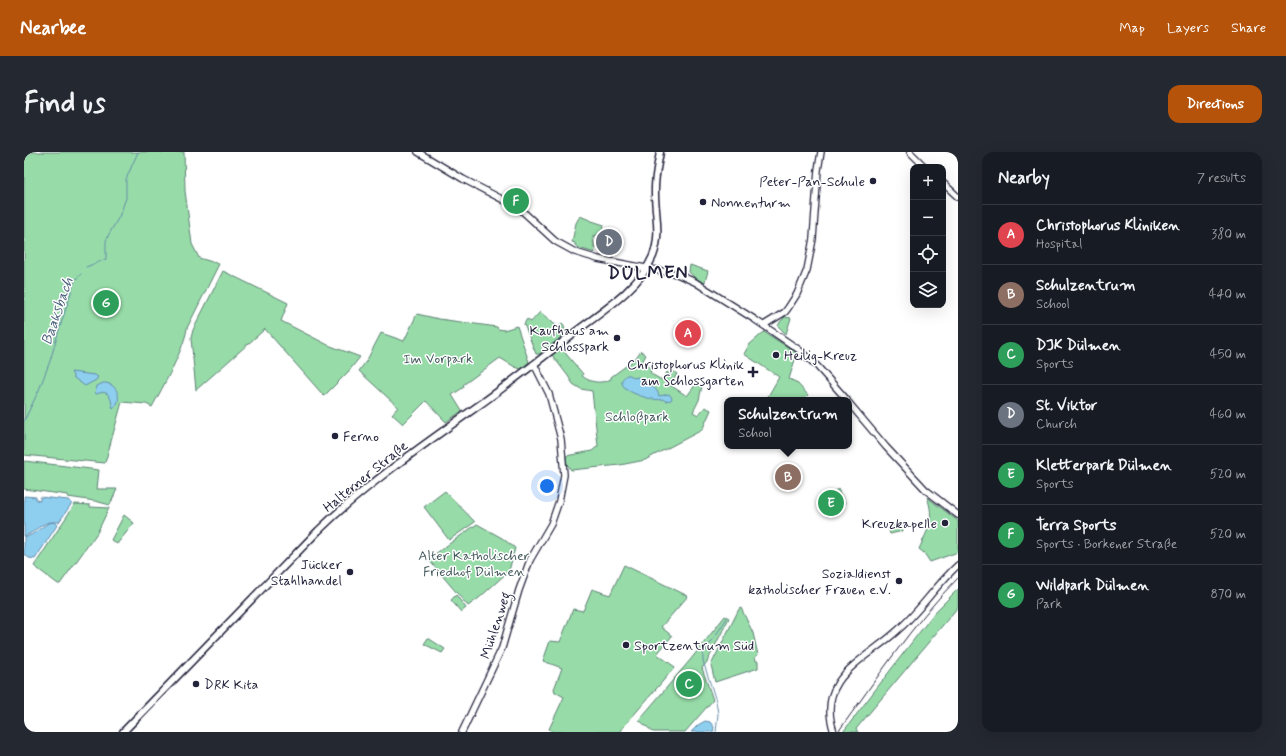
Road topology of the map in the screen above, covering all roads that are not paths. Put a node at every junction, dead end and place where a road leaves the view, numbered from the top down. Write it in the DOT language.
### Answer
graph roads {
  1 [pos="418,152"];
  2 [pos="660,152"];
  3 [pos="821,152"];
  4 [pos="910,152"];
  5 [pos="922,164"];
  6 [pos="946,186"];
  7 [pos="958,196"];
  8 [pos="648,267"];
  9 [pos="764,325"];
  10 [pos="534,364"];
  11 [pos="844,397"];
  12 [pos="852,407"];
  13 [pos="958,515"];
  14 [pos="958,565"];
  15 [pos="123,732"];
  16 [pos="462,732"];
  17 [pos="834,732"];
  1 -- 8 [label="street"];
  2 -- 8 [label="main road, Halterner Straße"];
  3 -- 9 [label="street"];
  4 -- 5 [label="street"];
  6 -- 7 [label="street"];
  8 -- 9 [label="street"];
  8 -- 10 [label="main road, Halterner Straße"];
  9 -- 11 [label="street"];
  10 -- 15 [label="main road, Halterner Straße"];
  10 -- 16 [label="street, Mühlenweg"];
  12 -- 13 [label="street"];
  14 -- 17 [label="street"];
}
